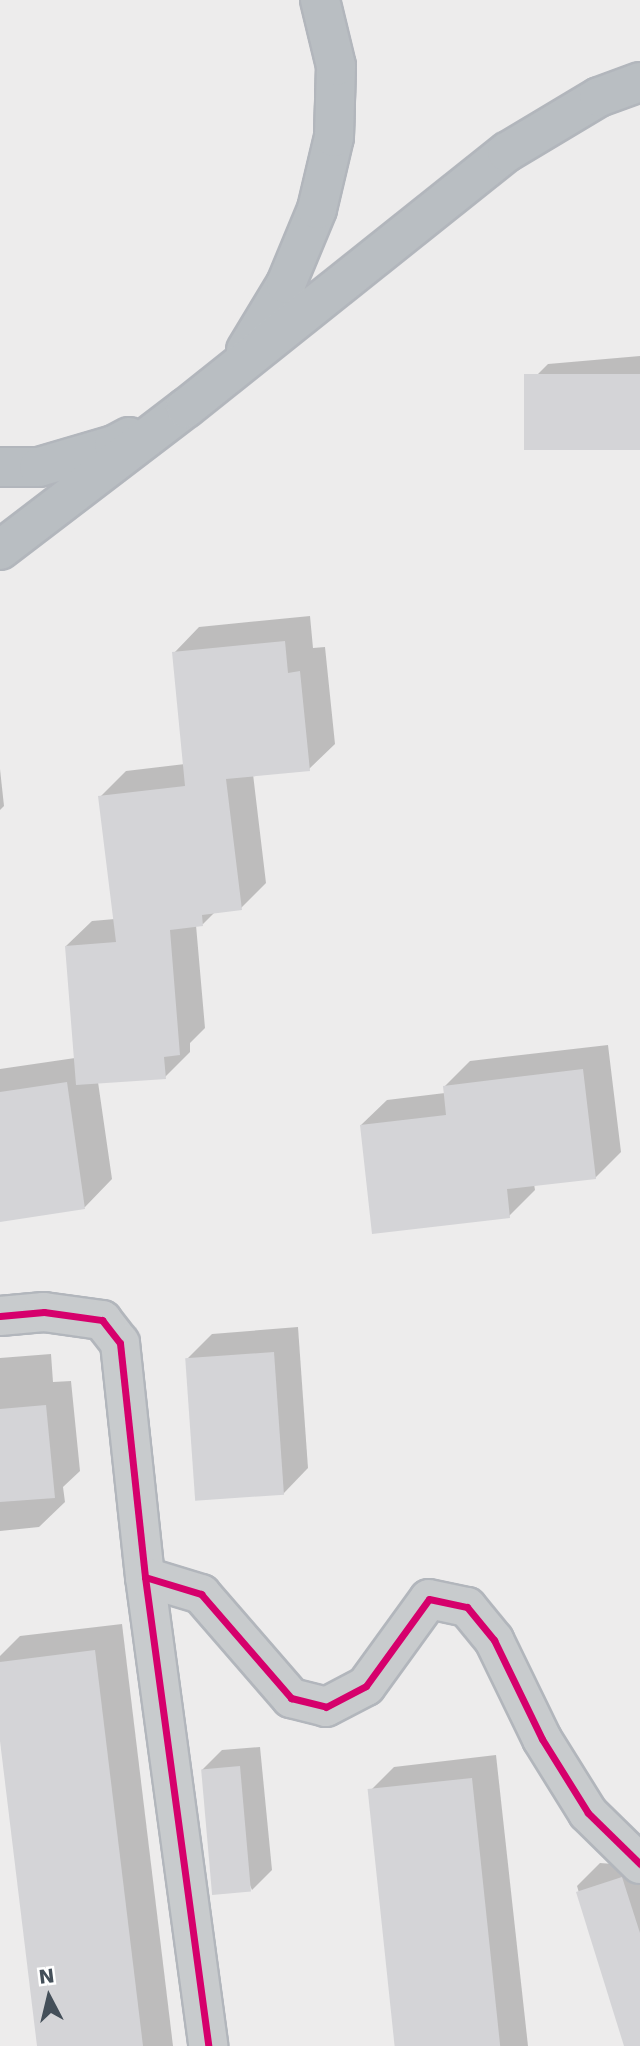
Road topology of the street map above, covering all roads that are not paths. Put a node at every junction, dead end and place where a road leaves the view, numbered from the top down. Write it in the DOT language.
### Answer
graph roads {
  1 [pos="320,0"];
  2 [pos="640,82"];
  3 [pos="186,408"];
  4 [pos="0,467"];
  5 [pos="0,550"];
  6 [pos="0,1316"];
  7 [pos="145,1577"];
  8 [pos="640,1864"];
  9 [pos="208,2046"];
  1 -- 3 [label="highway"];
  2 -- 3 [label="highway"];
  3 -- 4 [label="highway"];
  3 -- 5 [label="highway"];
  6 -- 7 [label="street"];
  7 -- 8 [label="street"];
  7 -- 9 [label="street"];
}
